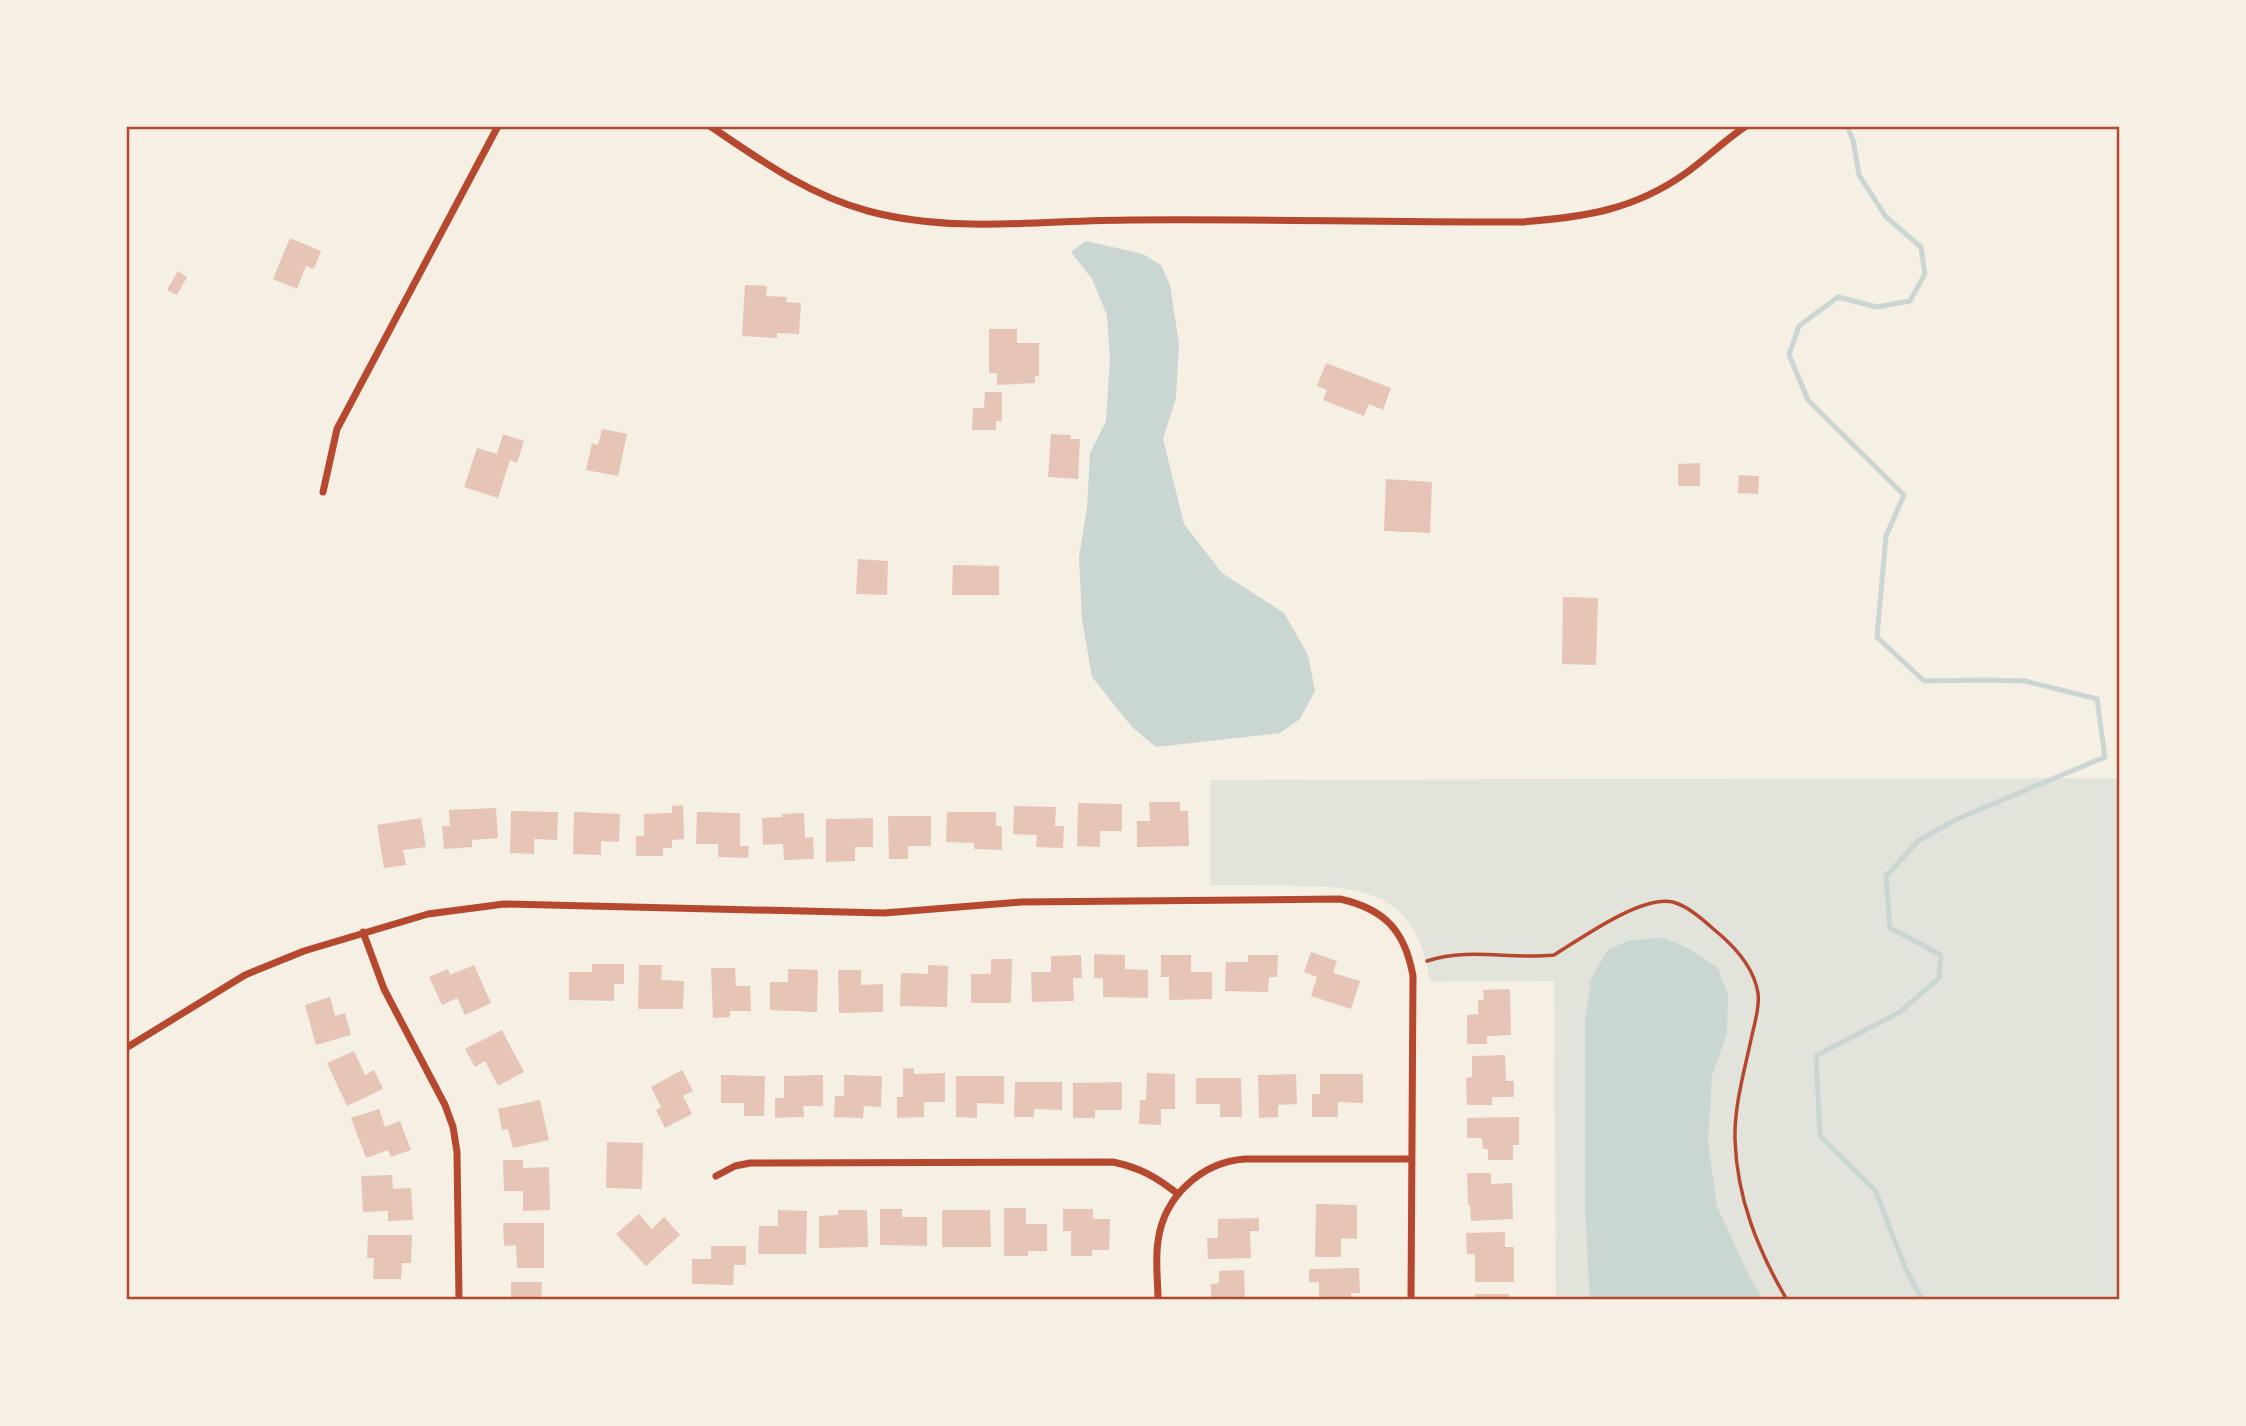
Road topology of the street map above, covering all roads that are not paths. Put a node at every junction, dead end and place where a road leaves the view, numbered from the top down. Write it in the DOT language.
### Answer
graph roads {
  1 [pos="498,126"];
  2 [pos="710,126"];
  3 [pos="1746,126"];
  4 [pos="323,492"];
  5 [pos="363,932"];
  6 [pos="126,1048"];
  7 [pos="1412,1159"];
  8 [pos="716,1176"];
  9 [pos="1178,1194"];
  10 [pos="459,1300"];
  11 [pos="1158,1300"];
  12 [pos="1412,1300"];
  1 -- 4 [label="street"];
  2 -- 3 [label="street"];
  5 -- 6 [label="street"];
  5 -- 7 [label="street"];
  5 -- 10 [label="street"];
  7 -- 9 [label="street"];
  7 -- 12 [label="street"];
  8 -- 9 [label="street"];
  9 -- 11 [label="street"];
}
